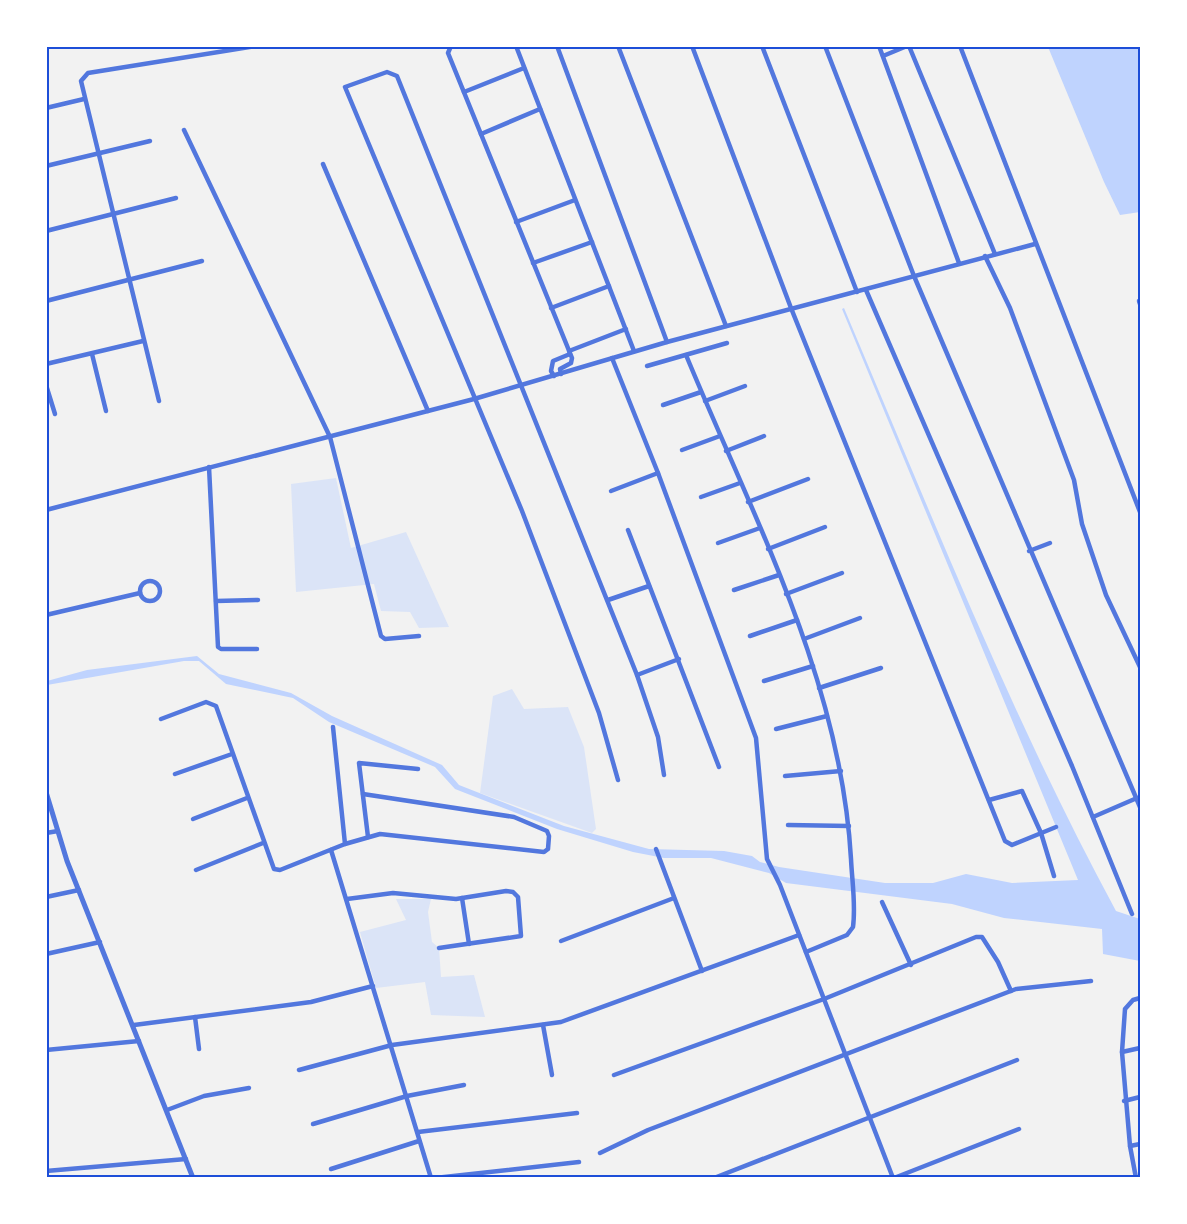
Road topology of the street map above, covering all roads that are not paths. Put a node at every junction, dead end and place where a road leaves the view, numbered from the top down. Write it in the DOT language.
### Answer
graph roads {
  1 [pos="256,46"];
  2 [pos="451,46"];
  3 [pos="516,46"];
  4 [pos="557,46"];
  5 [pos="618,46"];
  6 [pos="692,46"];
  7 [pos="762,46"];
  8 [pos="825,46"];
  9 [pos="879,46"];
  10 [pos="908,46"];
  11 [pos="960,46"];
  12 [pos="883,56"];
  13 [pos="524,68"];
  14 [pos="464,92"];
  15 [pos="84,99"];
  16 [pos="46,108"];
  17 [pos="540,109"];
  18 [pos="184,130"];
  19 [pos="481,134"];
  20 [pos="150,141"];
  21 [pos="99,153"];
  22 [pos="323,164"];
  23 [pos="46,166"];
  24 [pos="176,198"];
  25 [pos="575,200"];
  26 [pos="113,214"];
  27 [pos="516,222"];
  28 [pos="46,231"];
  29 [pos="592,242"];
  30 [pos="1035,244"];
  31 [pos="994,254"];
  32 [pos="985,256"];
  33 [pos="202,261"];
  34 [pos="533,263"];
  35 [pos="959,263"];
  36 [pos="914,276"];
  37 [pos="128,281"];
  38 [pos="609,286"];
  39 [pos="866,290"];
  40 [pos="857,292"];
  41 [pos="46,301"];
  42 [pos="551,308"];
  43 [pos="791,308"];
  44 [pos="726,326"];
  45 [pos="626,329"];
  46 [pos="143,341"];
  47 [pos="667,342"];
  48 [pos="727,343"];
  49 [pos="634,351"];
  50 [pos="570,353"];
  51 [pos="92,354"];
  52 [pos="686,355"];
  53 [pos="612,358"];
  54 [pos="46,364"];
  55 [pos="647,366"];
  56 [pos="561,374"];
  57 [pos="554,376"];
  58 [pos="46,385"];
  59 [pos="523,386"];
  60 [pos="745,386"];
  61 [pos="701,392"];
  62 [pos="474,399"];
  63 [pos="159,401"];
  64 [pos="705,401"];
  65 [pos="663,405"];
  66 [pos="106,411"];
  67 [pos="428,411"];
  68 [pos="55,414"];
  69 [pos="720,436"];
  70 [pos="764,436"];
  71 [pos="330,437"];
  72 [pos="682,450"];
  73 [pos="726,451"];
  74 [pos="208,467"];
  75 [pos="658,473"];
  76 [pos="808,479"];
  77 [pos="740,483"];
  78 [pos="611,491"];
  79 [pos="701,497"];
  80 [pos="748,502"];
  81 [pos="46,510"];
  82 [pos="1140,512"];
  83 [pos="825,526"];
  84 [pos="760,528"];
  85 [pos="628,530"];
  86 [pos="718,543"];
  87 [pos="1050,543"];
  88 [pos="768,549"];
  89 [pos="1029,551"];
  90 [pos="842,573"];
  91 [pos="779,575"];
  92 [pos="649,586"];
  93 [pos="735,590"];
  94 [pos="140,593"];
  95 [pos="786,594"];
  96 [pos="258,600"];
  97 [pos="608,600"];
  98 [pos="216,601"];
  99 [pos="46,615"];
  100 [pos="860,618"];
  101 [pos="797,620"];
  102 [pos="419,636"];
  103 [pos="750,636"];
  104 [pos="804,639"];
  105 [pos="258,649"];
  106 [pos="679,659"];
  107 [pos="813,666"];
  108 [pos="1140,667"];
  109 [pos="881,668"];
  110 [pos="637,675"];
  111 [pos="764,681"];
  112 [pos="819,688"];
  113 [pos="827,716"];
  114 [pos="161,719"];
  115 [pos="333,727"];
  116 [pos="776,729"];
  117 [pos="232,754"];
  118 [pos="719,767"];
  119 [pos="418,770"];
  120 [pos="841,771"];
  121 [pos="175,774"];
  122 [pos="664,775"];
  123 [pos="785,776"];
  124 [pos="618,780"];
  125 [pos="46,792"];
  126 [pos="363,794"];
  127 [pos="247,798"];
  128 [pos="1137,798"];
  129 [pos="989,800"];
  130 [pos="1140,807"];
  131 [pos="1093,817"];
  132 [pos="193,819"];
  133 [pos="788,825"];
  134 [pos="849,826"];
  135 [pos="1056,828"];
  136 [pos="58,831"];
  137 [pos="46,833"];
  138 [pos="1041,833"];
  139 [pos="368,837"];
  140 [pos="263,843"];
  141 [pos="345,844"];
  142 [pos="656,849"];
  143 [pos="331,850"];
  144 [pos="196,870"];
  145 [pos="1054,876"];
  146 [pos="79,890"];
  147 [pos="46,897"];
  148 [pos="462,898"];
  149 [pos="674,898"];
  150 [pos="347,899"];
  151 [pos="882,902"];
  152 [pos="1132,914"];
  153 [pos="800,935"];
  154 [pos="561,941"];
  155 [pos="100,942"];
  156 [pos="469,944"];
  157 [pos="440,948"];
  158 [pos="806,952"];
  159 [pos="46,954"];
  160 [pos="911,965"];
  161 [pos="702,971"];
  162 [pos="1091,981"];
  163 [pos="373,986"];
  164 [pos="1011,991"];
  165 [pos="1140,998"];
  166 [pos="824,999"];
  167 [pos="195,1017"];
  168 [pos="134,1025"];
  169 [pos="543,1025"];
  170 [pos="140,1041"];
  171 [pos="392,1045"];
  172 [pos="1140,1048"];
  173 [pos="199,1049"];
  174 [pos="46,1050"];
  175 [pos="1122,1052"];
  176 [pos="845,1054"];
  177 [pos="1017,1060"];
  178 [pos="299,1070"];
  179 [pos="552,1075"];
  180 [pos="614,1076"];
  181 [pos="464,1085"];
  182 [pos="249,1088"];
  183 [pos="407,1095"];
  184 [pos="1140,1097"];
  185 [pos="1124,1101"];
  186 [pos="167,1110"];
  187 [pos="577,1113"];
  188 [pos="869,1116"];
  189 [pos="313,1124"];
  190 [pos="1019,1129"];
  191 [pos="418,1132"];
  192 [pos="419,1141"];
  193 [pos="1140,1143"];
  194 [pos="1130,1146"];
  195 [pos="600,1153"];
  196 [pos="186,1159"];
  197 [pos="579,1162"];
  198 [pos="65,1169"];
  199 [pos="332,1169"];
  200 [pos="46,1171"];
  201 [pos="67,1178"];
  202 [pos="193,1178"];
  203 [pos="433,1178"];
  204 [pos="714,1178"];
  205 [pos="893,1178"];
  206 [pos="1136,1178"];
  1 -- 15 [label="street"];
  2 -- 14 [label="street"];
  3 -- 13 [label="street"];
  4 -- 47 [label="street"];
  5 -- 44 [label="street"];
  6 -- 43 [label="street"];
  7 -- 40 [label="street"];
  8 -- 36 [label="street"];
  9 -- 12 [label="street"];
  10 -- 12 [label="street"];
  10 -- 31 [label="street"];
  11 -- 30 [label="street"];
  12 -- 35 [label="street"];
  13 -- 14 [label="street"];
  13 -- 17 [label="street"];
  14 -- 19 [label="street"];
  15 -- 16 [label="street"];
  15 -- 21 [label="street"];
  17 -- 19 [label="street"];
  17 -- 25 [label="street"];
  18 -- 71 [label="street"];
  19 -- 27 [label="street"];
  20 -- 21 [label="street"];
  21 -- 23 [label="street"];
  21 -- 26 [label="street"];
  22 -- 67 [label="street"];
  24 -- 26 [label="street"];
  25 -- 27 [label="street"];
  25 -- 29 [label="street"];
  26 -- 28 [label="street"];
  26 -- 37 [label="street"];
  27 -- 34 [label="street"];
  29 -- 34 [label="street"];
  29 -- 38 [label="street"];
  30 -- 31 [label="street"];
  30 -- 82 [label="street"];
  31 -- 32 [label="street"];
  32 -- 35 [label="street"];
  32 -- 108 [label="street"];
  33 -- 37 [label="street"];
  34 -- 42 [label="street"];
  35 -- 36 [label="street"];
  36 -- 39 [label="street"];
  36 -- 89 [label="street"];
  37 -- 41 [label="street"];
  37 -- 46 [label="street"];
  38 -- 42 [label="street"];
  38 -- 45 [label="street"];
  39 -- 40 [label="street"];
  39 -- 131 [label="street"];
  40 -- 43 [label="street"];
  42 -- 50 [label="street"];
  43 -- 44 [label="street"];
  43 -- 129 [label="street"];
  44 -- 47 [label="street"];
  45 -- 49 [label="street"];
  45 -- 50 [label="street"];
  46 -- 51 [label="street"];
  46 -- 63 [label="street"];
  47 -- 49 [label="street"];
  48 -- 52 [label="street"];
  49 -- 53 [label="street"];
  50 -- 56 [label="street"];
  50 -- 57 [label="street"];
  51 -- 54 [label="street"];
  51 -- 66 [label="street"];
  52 -- 55 [label="street"];
  52 -- 61 [label="street"];
  53 -- 56 [label="street"];
  53 -- 75 [label="street"];
  56 -- 57 [label="street"];
  57 -- 59 [label="street"];
  58 -- 68 [label="street"];
  59 -- 62 [label="street"];
  59 -- 62 [label="street"];
  59 -- 97 [label="street"];
  60 -- 64 [label="street"];
  61 -- 64 [label="street"];
  61 -- 65 [label="street"];
  62 -- 67 [label="street"];
  62 -- 124 [label="street"];
  64 -- 69 [label="street"];
  67 -- 71 [label="street"];
  69 -- 72 [label="street"];
  69 -- 73 [label="street"];
  70 -- 73 [label="street"];
  71 -- 74 [label="street"];
  71 -- 102 [label="street"];
  73 -- 77 [label="street"];
  74 -- 81 [label="street"];
  74 -- 98 [label="street"];
  75 -- 78 [label="street"];
  75 -- 153 [label="street"];
  76 -- 80 [label="street"];
  77 -- 79 [label="street"];
  77 -- 80 [label="street"];
  80 -- 84 [label="street"];
  83 -- 88 [label="street"];
  84 -- 86 [label="street"];
  84 -- 88 [label="street"];
  85 -- 92 [label="street"];
  87 -- 89 [label="street"];
  88 -- 91 [label="street"];
  89 -- 128 [label="street"];
  90 -- 95 [label="street"];
  91 -- 93 [label="street"];
  91 -- 95 [label="street"];
  92 -- 97 [label="street"];
  92 -- 106 [label="street"];
  94 -- 94 [label="street"];
  94 -- 99 [label="street"];
  95 -- 101 [label="street"];
  96 -- 98 [label="street"];
  97 -- 110 [label="street"];
  98 -- 105 [label="street"];
  100 -- 104 [label="street"];
  101 -- 103 [label="street"];
  101 -- 104 [label="street"];
  104 -- 107 [label="street"];
  106 -- 110 [label="street"];
  106 -- 118 [label="street"];
  107 -- 111 [label="street"];
  107 -- 112 [label="street"];
  109 -- 112 [label="street"];
  110 -- 122 [label="street"];
  112 -- 113 [label="street"];
  113 -- 116 [label="street"];
  113 -- 120 [label="street"];
  114 -- 117 [label="street"];
  115 -- 141 [label="street"];
  117 -- 121 [label="street"];
  117 -- 127 [label="street"];
  119 -- 126 [label="street"];
  120 -- 123 [label="street"];
  120 -- 134 [label="street"];
  125 -- 136 [label="street"];
  126 -- 139 [label="street"];
  126 -- 139 [label="street"];
  127 -- 132 [label="street"];
  127 -- 140 [label="street"];
  128 -- 130 [label="street"];
  128 -- 131 [label="street"];
  129 -- 138 [label="street"];
  129 -- 138 [label="street"];
  131 -- 152 [label="street"];
  133 -- 134 [label="street"];
  134 -- 158 [label="street"];
  135 -- 138 [label="street"];
  136 -- 137 [label="street"];
  136 -- 146 [label="street"];
  138 -- 145 [label="street"];
  139 -- 141 [label="street"];
  140 -- 143 [label="street"];
  140 -- 144 [label="street"];
  141 -- 143 [label="street"];
  142 -- 149 [label="street"];
  143 -- 150 [label="street"];
  146 -- 147 [label="street"];
  146 -- 155 [label="street"];
  148 -- 150 [label="street"];
  148 -- 156 [label="street"];
  148 -- 156 [label="street"];
  149 -- 154 [label="street"];
  149 -- 161 [label="street"];
  150 -- 163 [label="street"];
  151 -- 160 [label="street"];
  153 -- 158 [label="street"];
  153 -- 161 [label="street"];
  155 -- 159 [label="street"];
  155 -- 168 [label="street"];
  156 -- 157 [label="street"];
  158 -- 166 [label="street"];
  160 -- 164 [label="street"];
  160 -- 166 [label="street"];
  161 -- 169 [label="street"];
  162 -- 164 [label="street"];
  163 -- 167 [label="street"];
  163 -- 171 [label="street"];
  164 -- 176 [label="street"];
  165 -- 175 [label="street"];
  166 -- 176 [label="street"];
  166 -- 180 [label="street"];
  167 -- 168 [label="street"];
  167 -- 173 [label="street"];
  168 -- 170 [label="street"];
  169 -- 171 [label="street"];
  169 -- 179 [label="street"];
  170 -- 174 [label="street"];
  170 -- 186 [label="street"];
  171 -- 178 [label="street"];
  171 -- 183 [label="street"];
  172 -- 175 [label="street"];
  175 -- 185 [label="street"];
  176 -- 188 [label="street"];
  176 -- 195 [label="street"];
  177 -- 188 [label="street"];
  181 -- 183 [label="street"];
  182 -- 186 [label="street"];
  183 -- 189 [label="street"];
  183 -- 191 [label="street"];
  184 -- 185 [label="street"];
  185 -- 194 [label="street"];
  186 -- 196 [label="street"];
  187 -- 191 [label="street"];
  188 -- 204 [label="street"];
  188 -- 205 [label="street"];
  190 -- 205 [label="street"];
  191 -- 192 [label="street"];
  192 -- 199 [label="street"];
  192 -- 203 [label="street"];
  193 -- 194 [label="street"];
  194 -- 206 [label="street"];
  196 -- 198 [label="street"];
  196 -- 202 [label="street"];
  197 -- 203 [label="street"];
  198 -- 200 [label="street"];
  198 -- 201 [label="street"];
}
